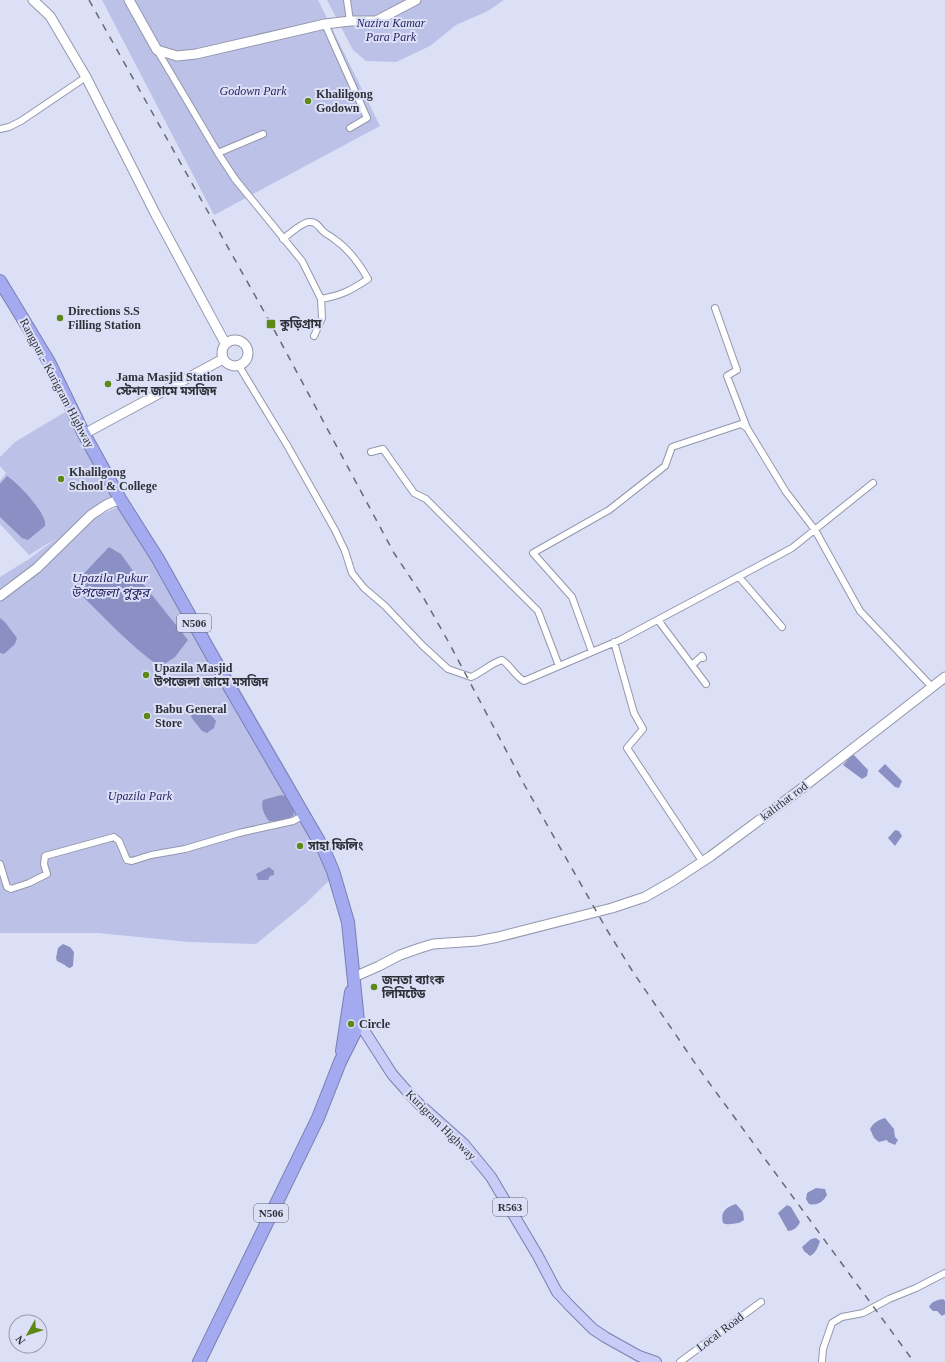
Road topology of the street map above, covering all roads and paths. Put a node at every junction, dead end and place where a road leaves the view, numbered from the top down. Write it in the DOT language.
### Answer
graph roads {
  1 [pos="33,0"];
  2 [pos="129,0"];
  3 [pos="347,0"];
  4 [pos="416,0"];
  5 [pos="350,21"];
  6 [pos="325,24"];
  7 [pos="157,50"];
  8 [pos="86,77"];
  9 [pos="350,128"];
  10 [pos="0,129"];
  11 [pos="263,134"];
  12 [pos="218,153"];
  13 [pos="283,238"];
  14 [pos="0,281"];
  15 [pos="321,299"];
  16 [pos="715,308"];
  17 [pos="314,336"];
  18 [pos="225,343"];
  19 [pos="223,360"];
  20 [pos="239,366"];
  21 [pos="747,428"];
  22 [pos="84,434"];
  23 [pos="371,452"];
  24 [pos="873,483"];
  25 [pos="120,499"];
  26 [pos="815,530"];
  27 [pos="739,576"];
  28 [pos="0,596"];
  29 [pos="658,620"];
  30 [pos="782,627"];
  31 [pos="614,642"];
  32 [pos="592,652"];
  33 [pos="703,658"];
  34 [pos="692,665"];
  35 [pos="559,666"];
  36 [pos="944,678"];
  37 [pos="706,684"];
  38 [pos="932,686"];
  39 [pos="304,815"];
  40 [pos="702,861"];
  41 [pos="0,864"];
  42 [pos="354,977"];
  43 [pos="352,1027"];
  44 [pos="945,1273"];
  45 [pos="760,1302"];
  46 [pos="642,1360"];
  47 [pos="199,1362"];
  48 [pos="656,1362"];
  49 [pos="680,1362"];
  50 [pos="822,1362"];
  1 -- 8 [label="street"];
  2 -- 7 [label="street"];
  3 -- 5 [label="street"];
  4 -- 5 [label="street"];
  5 -- 6 [label="street"];
  6 -- 7 [label="street"];
  6 -- 9 [label="street"];
  7 -- 12 [label="street"];
  8 -- 10 [label="street"];
  8 -- 18 [label="street"];
  11 -- 12 [label="street"];
  12 -- 13 [label="street"];
  13 -- 15 [label="street"];
  13 -- 15 [label="street"];
  14 -- 22 [label="highway, Rangpur - Kurigram Highway / N506"];
  15 -- 17 [label="street"];
  16 -- 21 [label="street"];
  18 -- 19 [label="street"];
  18 -- 20 [label="street"];
  19 -- 20 [label="street"];
  19 -- 22 [label="street"];
  20 -- 35 [label="street"];
  21 -- 26 [label="street"];
  21 -- 32 [label="street"];
  22 -- 25 [label="highway, Rangpur - Kurigram Highway / N506"];
  23 -- 35 [label="street"];
  24 -- 26 [label="street"];
  25 -- 28 [label="street"];
  25 -- 39 [label="highway, Rangpur - Kurigram Highway / N506"];
  26 -- 27 [label="street"];
  26 -- 38 [label="street"];
  27 -- 29 [label="street"];
  27 -- 30 [label="street"];
  29 -- 31 [label="street"];
  29 -- 34 [label="street"];
  31 -- 32 [label="street"];
  31 -- 40 [label="street"];
  32 -- 35 [label="street"];
  33 -- 34 [label="street"];
  34 -- 37 [label="street"];
  36 -- 38 [label="street, kalirhat rod"];
  38 -- 40 [label="street, kalirhat rod"];
  39 -- 41 [label="street"];
  39 -- 42 [label="highway, Rangpur - Kurigram Highway / N506"];
  40 -- 42 [label="street, kalirhat rod"];
  42 -- 43 [label="highway, N506"];
  42 -- 43 [label="highway, N506"];
  43 -- 46 [label="main road, Kurigram Highway / R563"];
  43 -- 47 [label="highway, N506"];
  44 -- 50 [label="street"];
  45 -- 49 [label="street, Local Road"];
  46 -- 48 [label="main road, Kurigram Highway / R563"];
}
